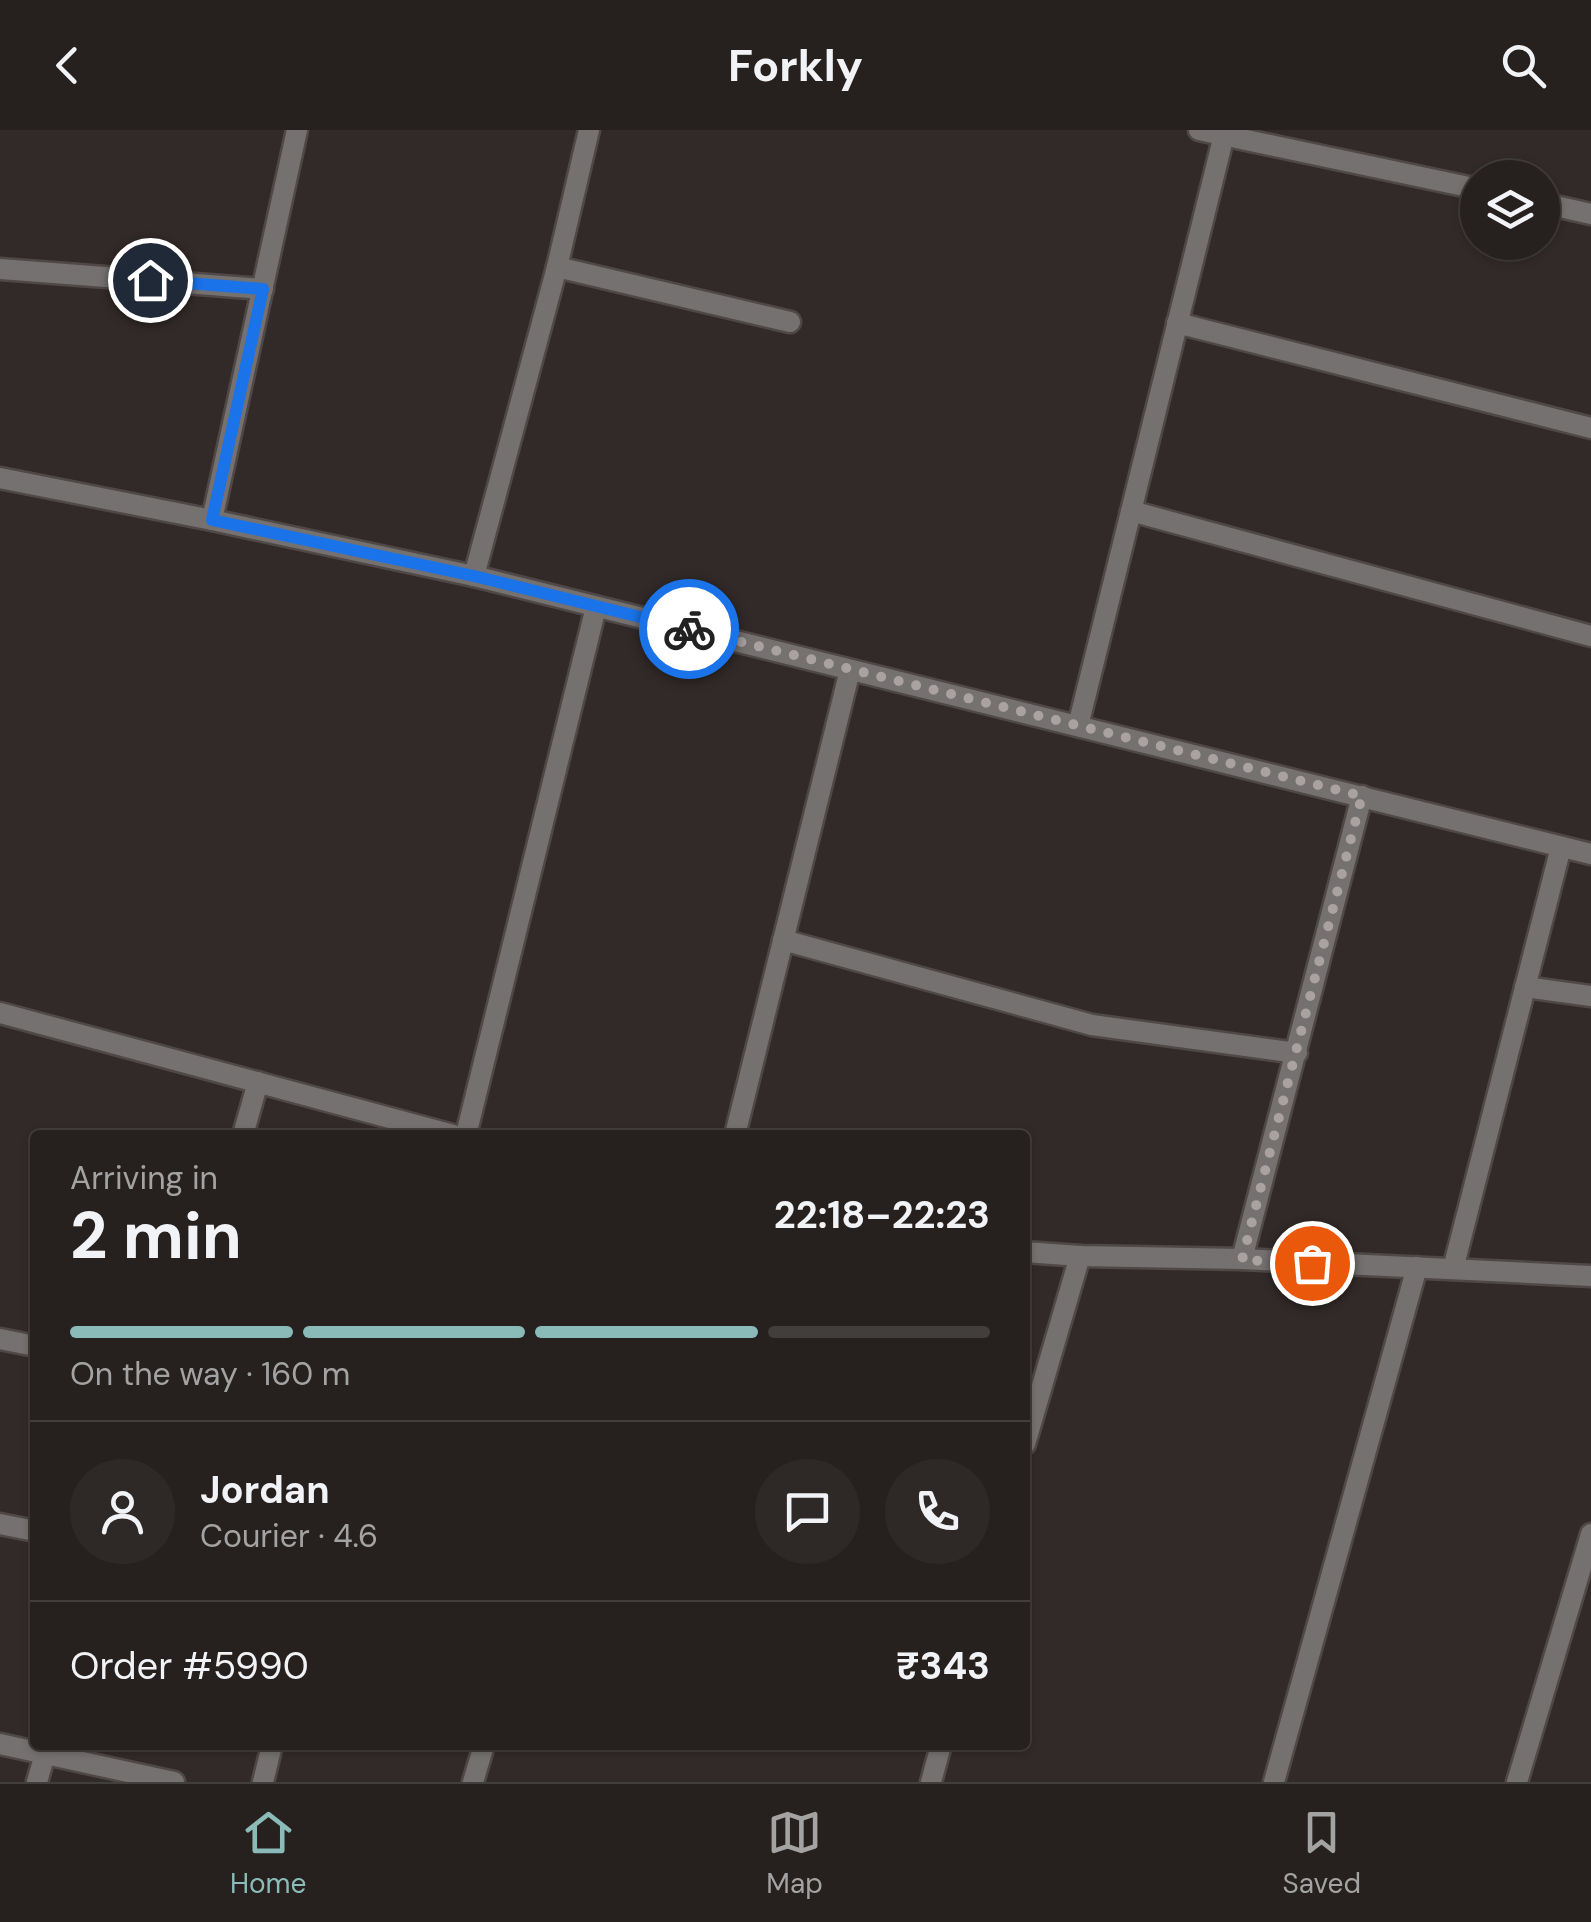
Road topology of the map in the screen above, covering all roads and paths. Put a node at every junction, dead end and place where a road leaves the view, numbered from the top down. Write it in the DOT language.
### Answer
graph roads {
  1 [pos="297,130"];
  2 [pos="588,130"];
  3 [pos="1199,130"];
  4 [pos="1224,135"];
  5 [pos="1460,186"];
  6 [pos="1560,208"];
  7 [pos="1591,214"];
  8 [pos="558,267"];
  9 [pos="0,269"];
  10 [pos="263,289"];
  11 [pos="790,322"];
  12 [pos="1178,324"];
  13 [pos="1591,428"];
  14 [pos="0,478"];
  15 [pos="1131,511"];
  16 [pos="212,520"];
  17 [pos="474,576"];
  18 [pos="596,606"];
  19 [pos="1591,636"];
  20 [pos="850,670"];
  21 [pos="1078,726"];
  22 [pos="1362,796"];
  23 [pos="1561,847"];
  24 [pos="1591,854"];
  25 [pos="783,940"];
  26 [pos="1525,987"];
  27 [pos="1591,996"];
  28 [pos="0,1013"];
  29 [pos="1297,1053"];
  30 [pos="258,1082"];
  31 [pos="244,1130"];
  32 [pos="435,1130"];
  33 [pos="467,1130"];
  34 [pos="736,1130"];
  35 [pos="1030,1252"];
  36 [pos="1080,1256"];
  37 [pos="1242,1260"];
  38 [pos="1417,1268"];
  39 [pos="1453,1269"];
  40 [pos="1591,1276"];
  41 [pos="0,1339"];
  42 [pos="30,1345"];
  43 [pos="1030,1427"];
  44 [pos="0,1524"];
  45 [pos="30,1530"];
  46 [pos="1591,1534"];
  47 [pos="0,1744"];
  48 [pos="271,1750"];
  49 [pos="483,1750"];
  50 [pos="940,1750"];
  51 [pos="45,1754"];
  52 [pos="38,1782"];
  53 [pos="174,1782"];
  54 [pos="263,1782"];
  55 [pos="473,1782"];
  56 [pos="931,1782"];
  57 [pos="1274,1782"];
  58 [pos="1517,1782"];
  1 -- 10 [label="street"];
  2 -- 8 [label="street"];
  3 -- 4 [label="street"];
  4 -- 5 [label="street"];
  4 -- 12 [label="street"];
  6 -- 7 [label="street"];
  8 -- 11 [label="street"];
  8 -- 17 [label="street"];
  9 -- 10 [label="street"];
  10 -- 16 [label="street"];
  12 -- 13 [label="street"];
  12 -- 15 [label="street"];
  14 -- 16 [label="street"];
  15 -- 19 [label="street"];
  15 -- 21 [label="street"];
  16 -- 17 [label="street"];
  17 -- 18 [label="street"];
  18 -- 20 [label="street"];
  18 -- 33 [label="street"];
  20 -- 21 [label="street"];
  20 -- 25 [label="street"];
  21 -- 22 [label="street"];
  22 -- 23 [label="street"];
  22 -- 29 [label="street"];
  23 -- 24 [label="street"];
  23 -- 26 [label="street"];
  25 -- 29 [label="street"];
  25 -- 34 [label="street"];
  26 -- 27 [label="street"];
  26 -- 39 [label="street"];
  28 -- 30 [label="street"];
  29 -- 37 [label="street"];
  30 -- 31 [label="street"];
  30 -- 32 [label="street"];
  35 -- 36 [label="street"];
  36 -- 37 [label="street"];
  36 -- 43 [label="street"];
  37 -- 38 [label="street"];
  38 -- 39 [label="street"];
  38 -- 57 [label="street"];
  39 -- 40 [label="street"];
  41 -- 42 [label="street"];
  44 -- 45 [label="street"];
  46 -- 58 [label="street"];
  47 -- 51 [label="street"];
  48 -- 54 [label="street"];
  49 -- 55 [label="street"];
  50 -- 56 [label="street"];
  51 -- 52 [label="street"];
  51 -- 53 [label="street"];
}
